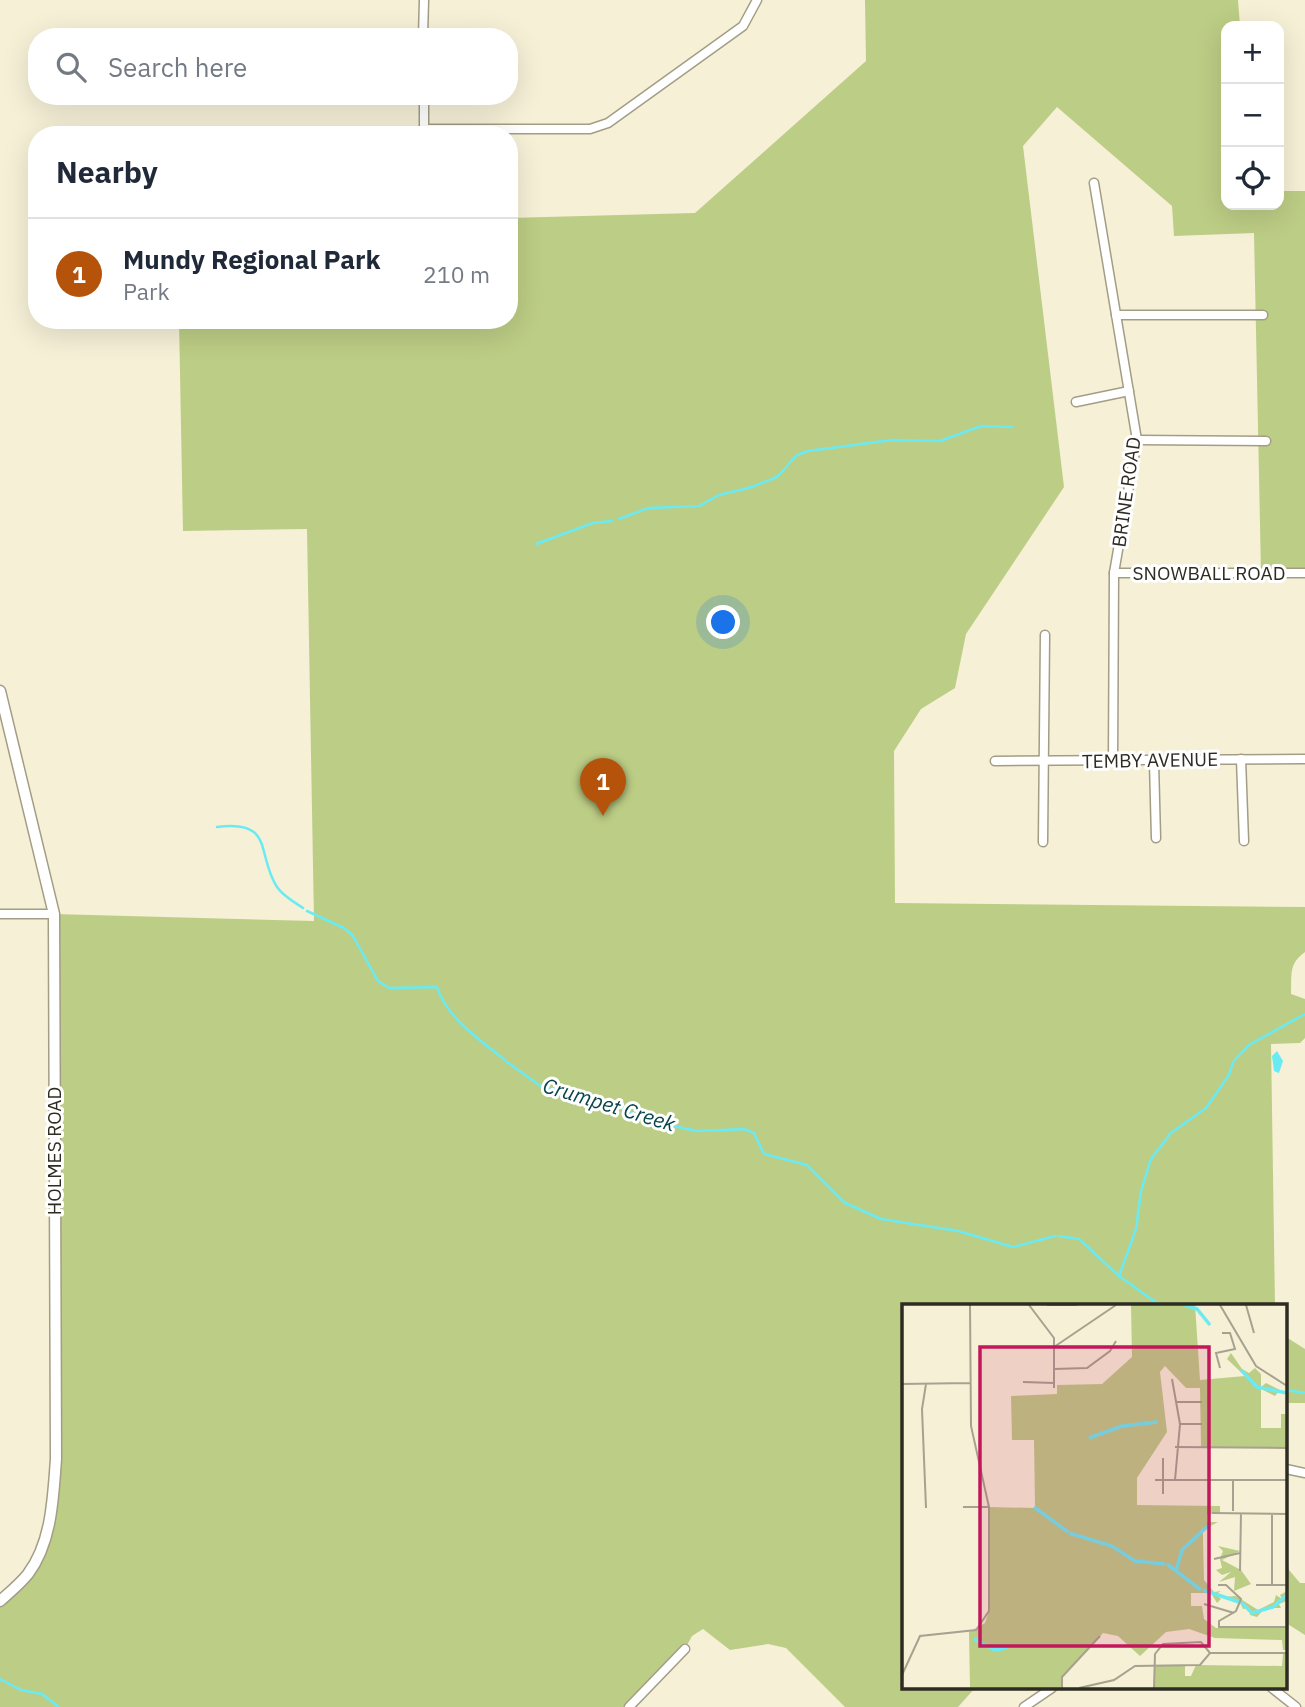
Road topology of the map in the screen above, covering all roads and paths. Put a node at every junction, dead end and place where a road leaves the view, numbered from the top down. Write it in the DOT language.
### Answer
graph roads {
  1 [pos="423,0"];
  2 [pos="757,0"];
  3 [pos="423,28"];
  4 [pos="424,105"];
  5 [pos="424,126"];
  6 [pos="518,130"];
  7 [pos="1094,183"];
  8 [pos="1116,315"];
  9 [pos="1263,315"];
  10 [pos="1129,390"];
  11 [pos="1076,402"];
  12 [pos="1137,440"];
  13 [pos="1266,441"];
  14 [pos="1114,573"];
  15 [pos="1305,573"];
  16 [pos="1045,635"];
  17 [pos="0,691"];
  18 [pos="1241,759"];
  19 [pos="1305,759"];
  20 [pos="995,761"];
  21 [pos="1044,761"];
  22 [pos="1112,761"];
  23 [pos="1154,761"];
  24 [pos="1156,838"];
  25 [pos="1244,841"];
  26 [pos="1044,842"];
  27 [pos="0,914"];
  28 [pos="54,914"];
  29 [pos="0,1601"];
  30 [pos="685,1649"];
  31 [pos="1049,1690"];
  32 [pos="1275,1690"];
  33 [pos="629,1707"];
  34 [pos="1024,1707"];
  35 [pos="1296,1707"];
  1 -- 3 [label="street"];
  2 -- 6 [label="street"];
  4 -- 5 [label="street"];
  7 -- 8 [label="street, BRINE ROAD"];
  8 -- 9 [label="street"];
  8 -- 10 [label="street, BRINE ROAD"];
  10 -- 11 [label="street"];
  10 -- 12 [label="street, BRINE ROAD"];
  12 -- 13 [label="street"];
  12 -- 14 [label="street, BRINE ROAD"];
  14 -- 15 [label="street, SNOWBALL ROAD"];
  14 -- 22 [label="street, BRINE ROAD"];
  16 -- 21 [label="street"];
  17 -- 28 [label="street, HOLMES ROAD"];
  18 -- 19 [label="street, TEMBY AVENUE"];
  18 -- 23 [label="street, TEMBY AVENUE"];
  18 -- 25 [label="street"];
  20 -- 21 [label="street, TEMBY AVENUE"];
  21 -- 22 [label="street, TEMBY AVENUE"];
  21 -- 26 [label="street"];
  22 -- 23 [label="street, TEMBY AVENUE"];
  23 -- 24 [label="street"];
  27 -- 28 [label="street"];
  28 -- 29 [label="street, HOLMES ROAD"];
  30 -- 33 [label="street"];
  31 -- 34 [label="street"];
  32 -- 35 [label="street"];
}
